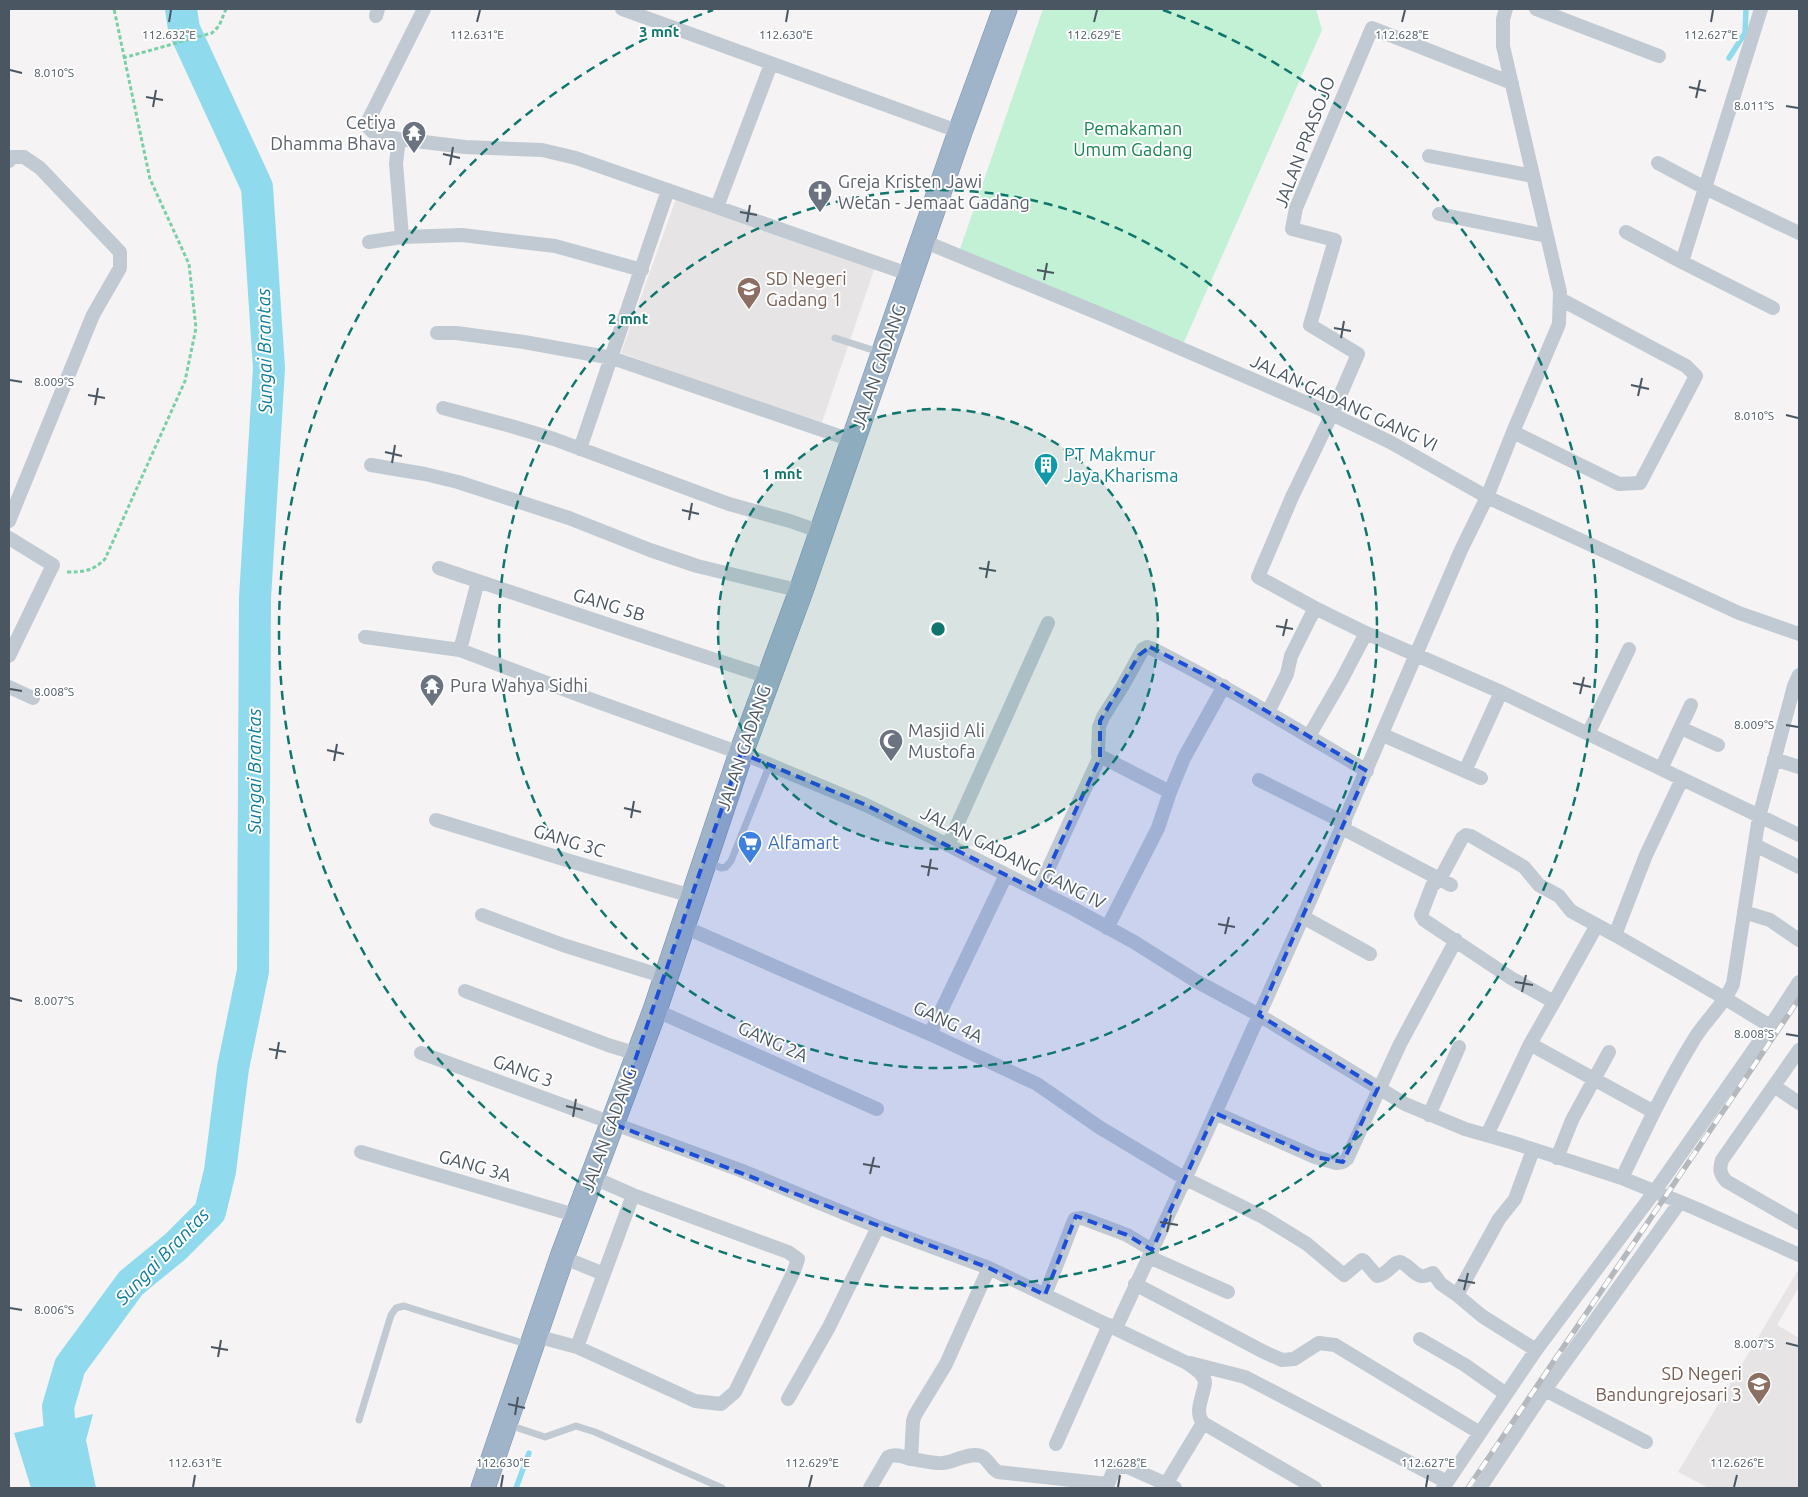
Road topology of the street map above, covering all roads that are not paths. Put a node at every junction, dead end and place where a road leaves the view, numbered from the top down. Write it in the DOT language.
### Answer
graph roads {
  1 [pos="424,9"];
  2 [pos="622,9"];
  3 [pos="1006,9"];
  4 [pos="1506,9"];
  5 [pos="1536,9"];
  6 [pos="1761,9"];
  7 [pos="1659,56"];
  8 [pos="771,64"];
  9 [pos="1512,83"];
  10 [pos="960,132"];
  11 [pos="399,139"];
  12 [pos="1429,156"];
  13 [pos="9,161"];
  14 [pos="1658,163"];
  15 [pos="1533,176"];
  16 [pos="1705,188"];
  17 [pos="668,190"];
  18 [pos="718,207"];
  19 [pos="1439,214"];
  20 [pos="1626,232"];
  21 [pos="1799,233"];
  22 [pos="1547,236"];
  23 [pos="402,237"];
  24 [pos="923,241"];
  25 [pos="369,242"];
  26 [pos="1682,262"];
  27 [pos="642,270"];
  28 [pos="911,275"];
  29 [pos="1560,299"];
  30 [pos="1773,308"];
  31 [pos="437,333"];
  32 [pos="835,338"];
  33 [pos="884,354"];
  34 [pos="612,358"];
  35 [pos="443,408"];
  36 [pos="1332,414"];
  37 [pos="1513,432"];
  38 [pos="854,441"];
  39 [pos="580,449"];
  40 [pos="371,466"];
  41 [pos="1487,497"];
  42 [pos="9,521"];
  43 [pos="821,532"];
  44 [pos="9,538"];
  45 [pos="439,568"];
  46 [pos="478,581"];
  47 [pos="801,592"];
  48 [pos="1315,608"];
  49 [pos="1048,623"];
  50 [pos="1366,633"];
  51 [pos="1799,634"];
  52 [pos="365,637"];
  53 [pos="1629,649"];
  54 [pos="460,650"];
  55 [pos="1417,655"];
  56 [pos="9,656"];
  57 [pos="768,677"];
  58 [pos="1797,683"];
  59 [pos="1224,686"];
  60 [pos="9,687"];
  61 [pos="1501,692"];
  62 [pos="33,698"];
  63 [pos="1692,706"];
  64 [pos="1268,712"];
  65 [pos="1681,728"];
  66 [pos="1588,734"];
  67 [pos="1382,735"];
  68 [pos="1309,736"];
  69 [pos="1718,745"];
  70 [pos="741,753"];
  71 [pos="1100,756"];
  72 [pos="1774,759"];
  73 [pos="770,764"];
  74 [pos="1799,767"];
  75 [pos="1661,770"];
  76 [pos="1367,771"];
  77 [pos="1465,771"];
  78 [pos="1481,778"];
  79 [pos="1682,779"];
  80 [pos="1259,780"];
  81 [pos="1170,792"];
  82 [pos="1759,817"];
  83 [pos="436,820"];
  84 [pos="1343,826"];
  85 [pos="1799,835"];
  86 [pos="948,845"];
  87 [pos="1755,846"];
  88 [pos="705,860"];
  89 [pos="1799,867"];
  90 [pos="1006,875"];
  91 [pos="1446,882"];
  92 [pos="1038,891"];
  93 [pos="692,896"];
  94 [pos="1744,912"];
  95 [pos="482,915"];
  96 [pos="1304,917"];
  97 [pos="1597,925"];
  98 [pos="682,926"];
  99 [pos="1108,928"];
  100 [pos="1614,935"];
  101 [pos="1456,940"];
  102 [pos="1799,940"];
  103 [pos="1370,954"];
  104 [pos="666,978"];
  105 [pos="1799,982"];
  106 [pos="465,991"];
  107 [pos="1726,999"];
  108 [pos="1554,1002"];
  109 [pos="654,1010"];
  110 [pos="1259,1015"];
  111 [pos="1770,1026"];
  112 [pos="930,1034"];
  113 [pos="1530,1044"];
  114 [pos="1459,1047"];
  115 [pos="1799,1050"];
  116 [pos="1609,1052"];
  117 [pos="421,1053"];
  118 [pos="637,1054"];
  119 [pos="1593,1080"];
  120 [pos="1774,1086"];
  121 [pos="1378,1088"];
  122 [pos="1799,1103"];
  123 [pos="877,1108"];
  124 [pos="1654,1112"];
  125 [pos="1215,1113"];
  126 [pos="1429,1114"];
  127 [pos="613,1124"];
  128 [pos="1486,1135"];
  129 [pos="1533,1150"];
  130 [pos="361,1152"];
  131 [pos="1557,1158"];
  132 [pos="592,1177"];
  133 [pos="1184,1178"];
  134 [pos="1622,1178"];
  135 [pos="1655,1192"];
  136 [pos="633,1195"];
  137 [pos="1680,1202"];
  138 [pos="578,1216"];
  139 [pos="1799,1223"];
  140 [pos="878,1227"];
  141 [pos="1150,1254"];
  142 [pos="1799,1254"];
  143 [pos="562,1258"];
  144 [pos="989,1268"];
  145 [pos="604,1274"];
  146 [pos="1135,1284"];
  147 [pos="1228,1292"];
  148 [pos="1045,1295"];
  149 [pos="1457,1295"];
  150 [pos="1112,1327"];
  151 [pos="1420,1339"];
  152 [pos="534,1341"];
  153 [pos="577,1348"];
  154 [pos="1536,1350"];
  155 [pos="1187,1363"];
  156 [pos="1546,1390"];
  157 [pos="1506,1394"];
  158 [pos="788,1399"];
  159 [pos="359,1420"];
  160 [pos="1203,1423"];
  161 [pos="506,1424"];
  162 [pos="1480,1433"];
  163 [pos="1646,1442"];
  164 [pos="1056,1444"];
  165 [pos="911,1459"];
  166 [pos="1445,1485"];
  167 [pos="1170,1486"];
  168 [pos="1485,1487"];
  169 [pos="483,1488"];
  170 [pos="722,1488"];
  171 [pos="870,1488"];
  172 [pos="1316,1488"];
  1 -- 11 [label="street"];
  2 -- 8 [label="street"];
  3 -- 10 [label="highway, JALAN GADANG"];
  4 -- 9 [label="street"];
  5 -- 7 [label="street"];
  6 -- 16 [label="street"];
  8 -- 10 [label="street"];
  8 -- 18 [label="street"];
  9 -- 15 [label="street"];
  9 -- 36 [label="street, JALAN PRASOJO"];
  10 -- 24 [label="highway, JALAN GADANG"];
  11 -- 17 [label="street"];
  11 -- 23 [label="street"];
  12 -- 15 [label="street"];
  13 -- 42 [label="street"];
  14 -- 16 [label="street"];
  15 -- 22 [label="street"];
  16 -- 21 [label="street"];
  16 -- 26 [label="street"];
  17 -- 18 [label="street"];
  17 -- 27 [label="street"];
  18 -- 28 [label="street"];
  19 -- 22 [label="street"];
  20 -- 26 [label="street"];
  22 -- 29 [label="street"];
  23 -- 25 [label="street"];
  23 -- 27 [label="street"];
  24 -- 28 [label="highway, JALAN GADANG"];
  24 -- 36 [label="street, JALAN GADANG GANG VI"];
  26 -- 30 [label="street"];
  27 -- 34 [label="street"];
  28 -- 33 [label="highway, JALAN GADANG"];
  29 -- 37 [label="street"];
  29 -- 37 [label="street"];
  31 -- 34 [label="street"];
  32 -- 33 [label="lane"];
  33 -- 38 [label="highway, JALAN GADANG"];
  34 -- 38 [label="street"];
  34 -- 39 [label="street"];
  35 -- 39 [label="street"];
  36 -- 41 [label="street, JALAN GADANG GANG VI"];
  36 -- 48 [label="street"];
  37 -- 41 [label="street"];
  38 -- 43 [label="highway, JALAN GADANG"];
  39 -- 43 [label="street"];
  40 -- 47 [label="street"];
  41 -- 51 [label="street, JALAN GADANG GANG VI"];
  41 -- 55 [label="street"];
  43 -- 47 [label="highway, JALAN GADANG"];
  44 -- 56 [label="street"];
  45 -- 46 [label="street, GANG 5B"];
  46 -- 54 [label="street"];
  46 -- 57 [label="street, GANG 5B"];
  47 -- 57 [label="highway, JALAN GADANG"];
  48 -- 50 [label="street"];
  48 -- 64 [label="street"];
  49 -- 86 [label="street"];
  50 -- 55 [label="street"];
  50 -- 68 [label="street"];
  52 -- 54 [label="street, JALAN GADANG GANG IV"];
  53 -- 66 [label="street"];
  54 -- 70 [label="street, JALAN GADANG GANG IV"];
  55 -- 61 [label="street"];
  55 -- 67 [label="street"];
  57 -- 70 [label="highway, JALAN GADANG"];
  58 -- 72 [label="street"];
  59 -- 64 [label="street"];
  59 -- 71 [label="street"];
  59 -- 81 [label="street"];
  60 -- 62 [label="street"];
  61 -- 66 [label="street"];
  61 -- 77 [label="street"];
  63 -- 65 [label="street"];
  64 -- 68 [label="street"];
  65 -- 69 [label="street"];
  65 -- 75 [label="street"];
  66 -- 75 [label="street"];
  67 -- 76 [label="street"];
  67 -- 77 [label="street"];
  68 -- 76 [label="street"];
  70 -- 73 [label="street, JALAN GADANG GANG IV"];
  70 -- 88 [label="highway, JALAN GADANG"];
  71 -- 81 [label="street"];
  71 -- 92 [label="street"];
  72 -- 74 [label="street"];
  72 -- 82 [label="street"];
  73 -- 86 [label="street, JALAN GADANG GANG IV"];
  73 -- 88 [label="lane"];
  75 -- 79 [label="street"];
  76 -- 84 [label="street"];
  77 -- 78 [label="street"];
  79 -- 82 [label="street"];
  79 -- 100 [label="street"];
  80 -- 84 [label="street"];
  81 -- 99 [label="street"];
  82 -- 85 [label="street"];
  82 -- 87 [label="street"];
  83 -- 93 [label="street, GANG 3C"];
  84 -- 91 [label="street"];
  84 -- 96 [label="street"];
  86 -- 90 [label="street, JALAN GADANG GANG IV"];
  87 -- 89 [label="street"];
  87 -- 94 [label="street"];
  88 -- 93 [label="highway, JALAN GADANG"];
  90 -- 92 [label="street, JALAN GADANG GANG IV"];
  90 -- 112 [label="street"];
  91 -- 97 [label="street"];
  91 -- 101 [label="street"];
  92 -- 99 [label="street, JALAN GADANG GANG IV"];
  93 -- 98 [label="highway, JALAN GADANG"];
  94 -- 102 [label="street"];
  94 -- 107 [label="street"];
  95 -- 104 [label="street"];
  96 -- 103 [label="street"];
  96 -- 110 [label="street"];
  97 -- 100 [label="street"];
  97 -- 108 [label="street"];
  98 -- 104 [label="highway, JALAN GADANG"];
  98 -- 112 [label="street, GANG 4A"];
  99 -- 110 [label="street, JALAN GADANG GANG IV"];
  100 -- 107 [label="street"];
  101 -- 108 [label="street"];
  101 -- 121 [label="street"];
  104 -- 109 [label="highway, JALAN GADANG"];
  105 -- 111 [label="street"];
  106 -- 118 [label="street"];
  107 -- 111 [label="street"];
  107 -- 124 [label="street"];
  108 -- 113 [label="street"];
  109 -- 118 [label="highway, JALAN GADANG"];
  109 -- 123 [label="street, GANG 2A"];
  110 -- 121 [label="street, JALAN GADANG GANG IV"];
  110 -- 125 [label="street"];
  111 -- 135 [label="street"];
  112 -- 133 [label="street, GANG 4A"];
  113 -- 119 [label="street"];
  113 -- 128 [label="street"];
  114 -- 126 [label="street"];
  115 -- 120 [label="street"];
  116 -- 119 [label="street"];
  117 -- 127 [label="street, GANG 3"];
  118 -- 127 [label="highway, JALAN GADANG"];
  119 -- 124 [label="street"];
  119 -- 131 [label="street"];
  120 -- 122 [label="street"];
  120 -- 139 [label="street"];
  121 -- 125 [label="street"];
  121 -- 126 [label="street, JALAN GADANG GANG IV"];
  124 -- 134 [label="street"];
  125 -- 133 [label="street"];
  126 -- 128 [label="street, JALAN GADANG GANG IV"];
  127 -- 132 [label="highway, JALAN GADANG"];
  127 -- 140 [label="street, GANG 3"];
  128 -- 129 [label="street, JALAN GADANG GANG IV"];
  129 -- 131 [label="street, JALAN GADANG GANG IV"];
  129 -- 149 [label="street"];
  130 -- 138 [label="street, GANG 3A"];
  131 -- 134 [label="street, JALAN GADANG GANG IV"];
  132 -- 136 [label="street"];
  132 -- 138 [label="highway, JALAN GADANG"];
  133 -- 141 [label="street"];
  133 -- 149 [label="street, GANG 4A"];
  134 -- 135 [label="street, JALAN GADANG GANG IV"];
  135 -- 137 [label="street, JALAN GADANG GANG IV"];
  135 -- 154 [label="street"];
  136 -- 145 [label="street"];
  136 -- 153 [label="street"];
  137 -- 142 [label="street, JALAN GADANG GANG IV"];
  137 -- 156 [label="street"];
  138 -- 143 [label="highway, JALAN GADANG"];
  140 -- 144 [label="street, GANG 3"];
  140 -- 158 [label="street"];
  141 -- 146 [label="street"];
  141 -- 147 [label="street"];
  141 -- 148 [label="street"];
  143 -- 145 [label="street"];
  143 -- 152 [label="highway, JALAN GADANG"];
  144 -- 148 [label="street, GANG 3"];
  144 -- 165 [label="street"];
  145 -- 153 [label="street"];
  146 -- 150 [label="street"];
  146 -- 162 [label="street"];
  148 -- 150 [label="street, GANG 3"];
  149 -- 154 [label="street"];
  150 -- 155 [label="street, GANG 3"];
  150 -- 164 [label="street"];
  151 -- 157 [label="street"];
  152 -- 153 [label="street"];
  152 -- 159 [label="lane"];
  152 -- 161 [label="highway, JALAN GADANG"];
  154 -- 157 [label="street"];
  155 -- 160 [label="street"];
  155 -- 166 [label="street"];
  156 -- 163 [label="street"];
  156 -- 168 [label="street"];
  157 -- 162 [label="street"];
  160 -- 167 [label="street"];
  160 -- 172 [label="street"];
  161 -- 169 [label="highway, JALAN GADANG"];
  161 -- 170 [label="lane"];
  162 -- 166 [label="street"];
  165 -- 167 [label="street"];
  165 -- 171 [label="street"];
}
